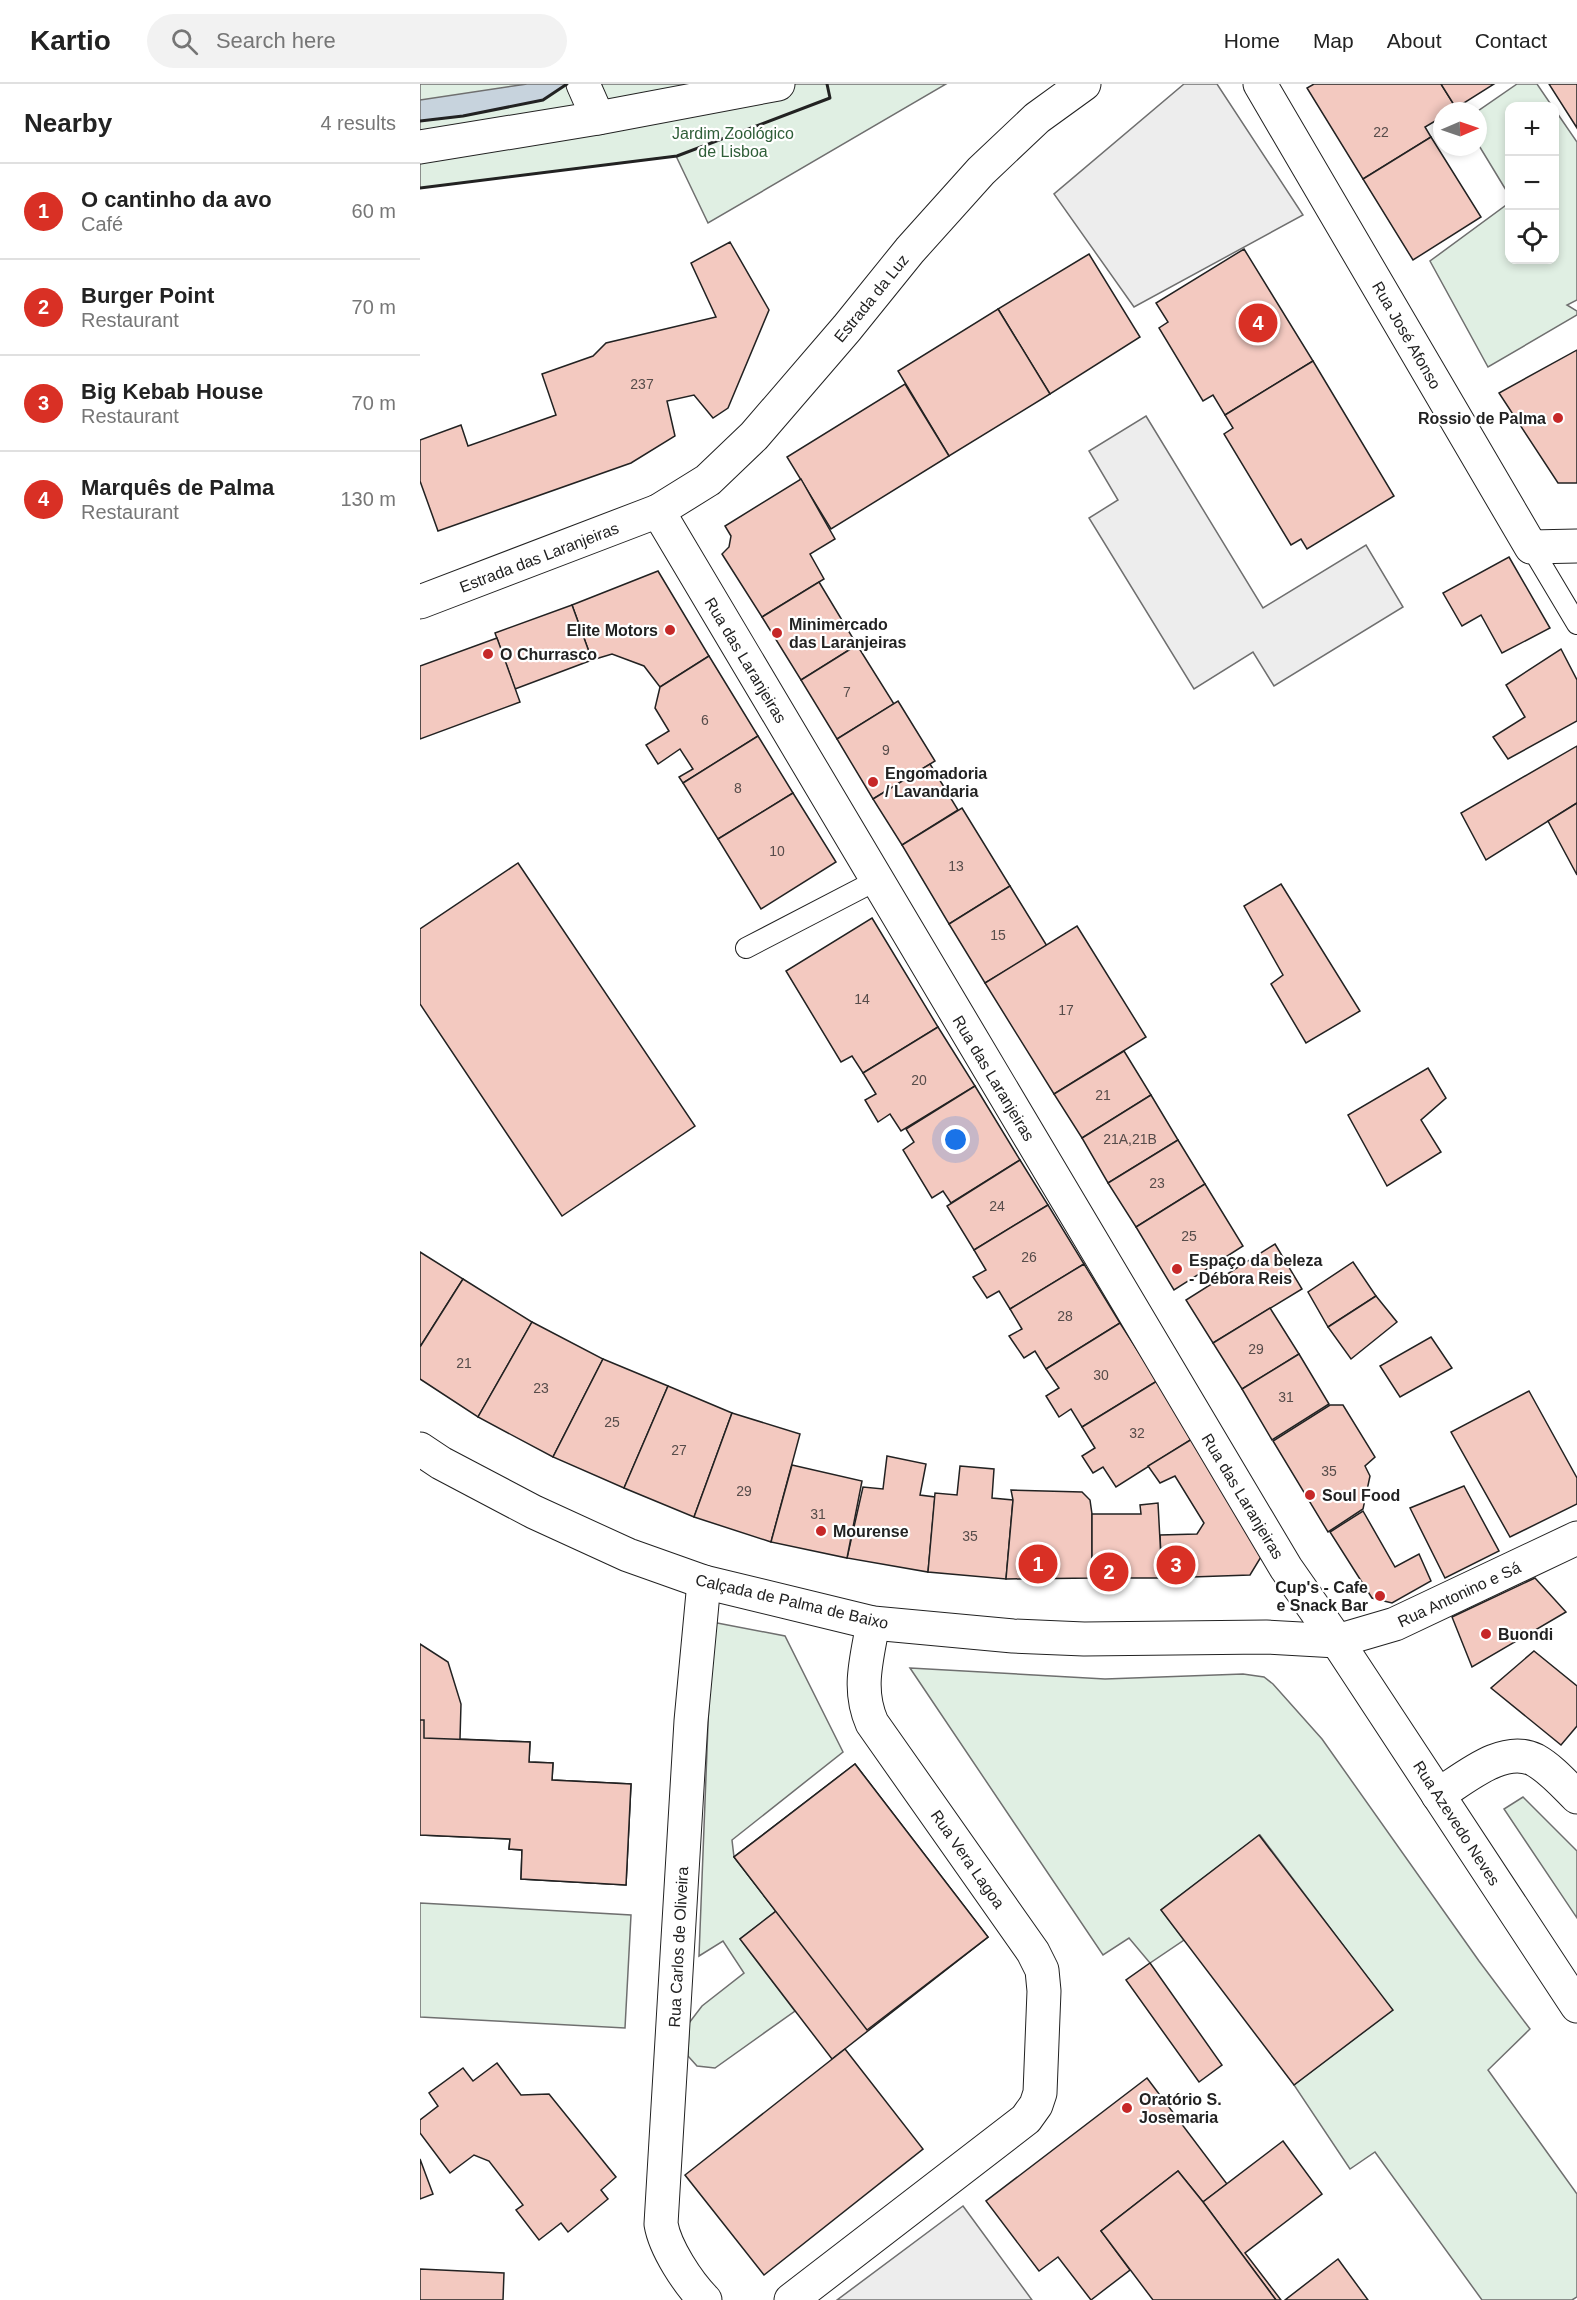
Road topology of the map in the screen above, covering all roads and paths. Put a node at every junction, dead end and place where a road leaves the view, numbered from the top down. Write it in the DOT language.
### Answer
graph roads {
  1 [pos="583,84"];
  2 [pos="778,84"];
  3 [pos="1084,84"];
  4 [pos="1260,84"];
  5 [pos="598,118"];
  6 [pos="420,147"];
  7 [pos="658,511"];
  8 [pos="1577,546"];
  9 [pos="1531,547"];
  10 [pos="420,602"];
  11 [pos="1577,624"];
  12 [pos="877,880"];
  13 [pos="746,948"];
  14 [pos="420,1449"];
  15 [pos="1577,1538"];
  16 [pos="704,1582"];
  17 [pos="873,1623"];
  18 [pos="1337,1641"];
  19 [pos="1438,1795"];
  20 [pos="1577,1797"];
  21 [pos="1574,2001"];
  22 [pos="705,2300"];
  23 [pos="791,2300"];
  1 -- 5 [label="street"];
  2 -- 5 [label="street"];
  3 -- 7 [label="street, Estrada da Luz"];
  4 -- 9 [label="street, Rua José Afonso"];
  5 -- 6 [label="street"];
  7 -- 10 [label="street, Estrada das Laranjeiras"];
  7 -- 12 [label="street, Rua das Laranjeiras"];
  8 -- 9 [label="street"];
  9 -- 11 [label="lane"];
  12 -- 13 [label="lane"];
  12 -- 18 [label="street, Rua das Laranjeiras"];
  14 -- 16 [label="street, Calçada de Palma de Baixo"];
  15 -- 18 [label="street, Rua Antonino e Sá"];
  16 -- 17 [label="street, Calçada de Palma de Baixo"];
  16 -- 22 [label="street, Rua Carlos de Oliveira"];
  17 -- 18 [label="street, Calçada de Palma de Baixo"];
  17 -- 23 [label="street, Rua Vera Lagoa"];
  18 -- 19 [label="street, Rua Azevedo Neves"];
  19 -- 20 [label="street"];
  19 -- 21 [label="street, Rua Azevedo Neves"];
}
